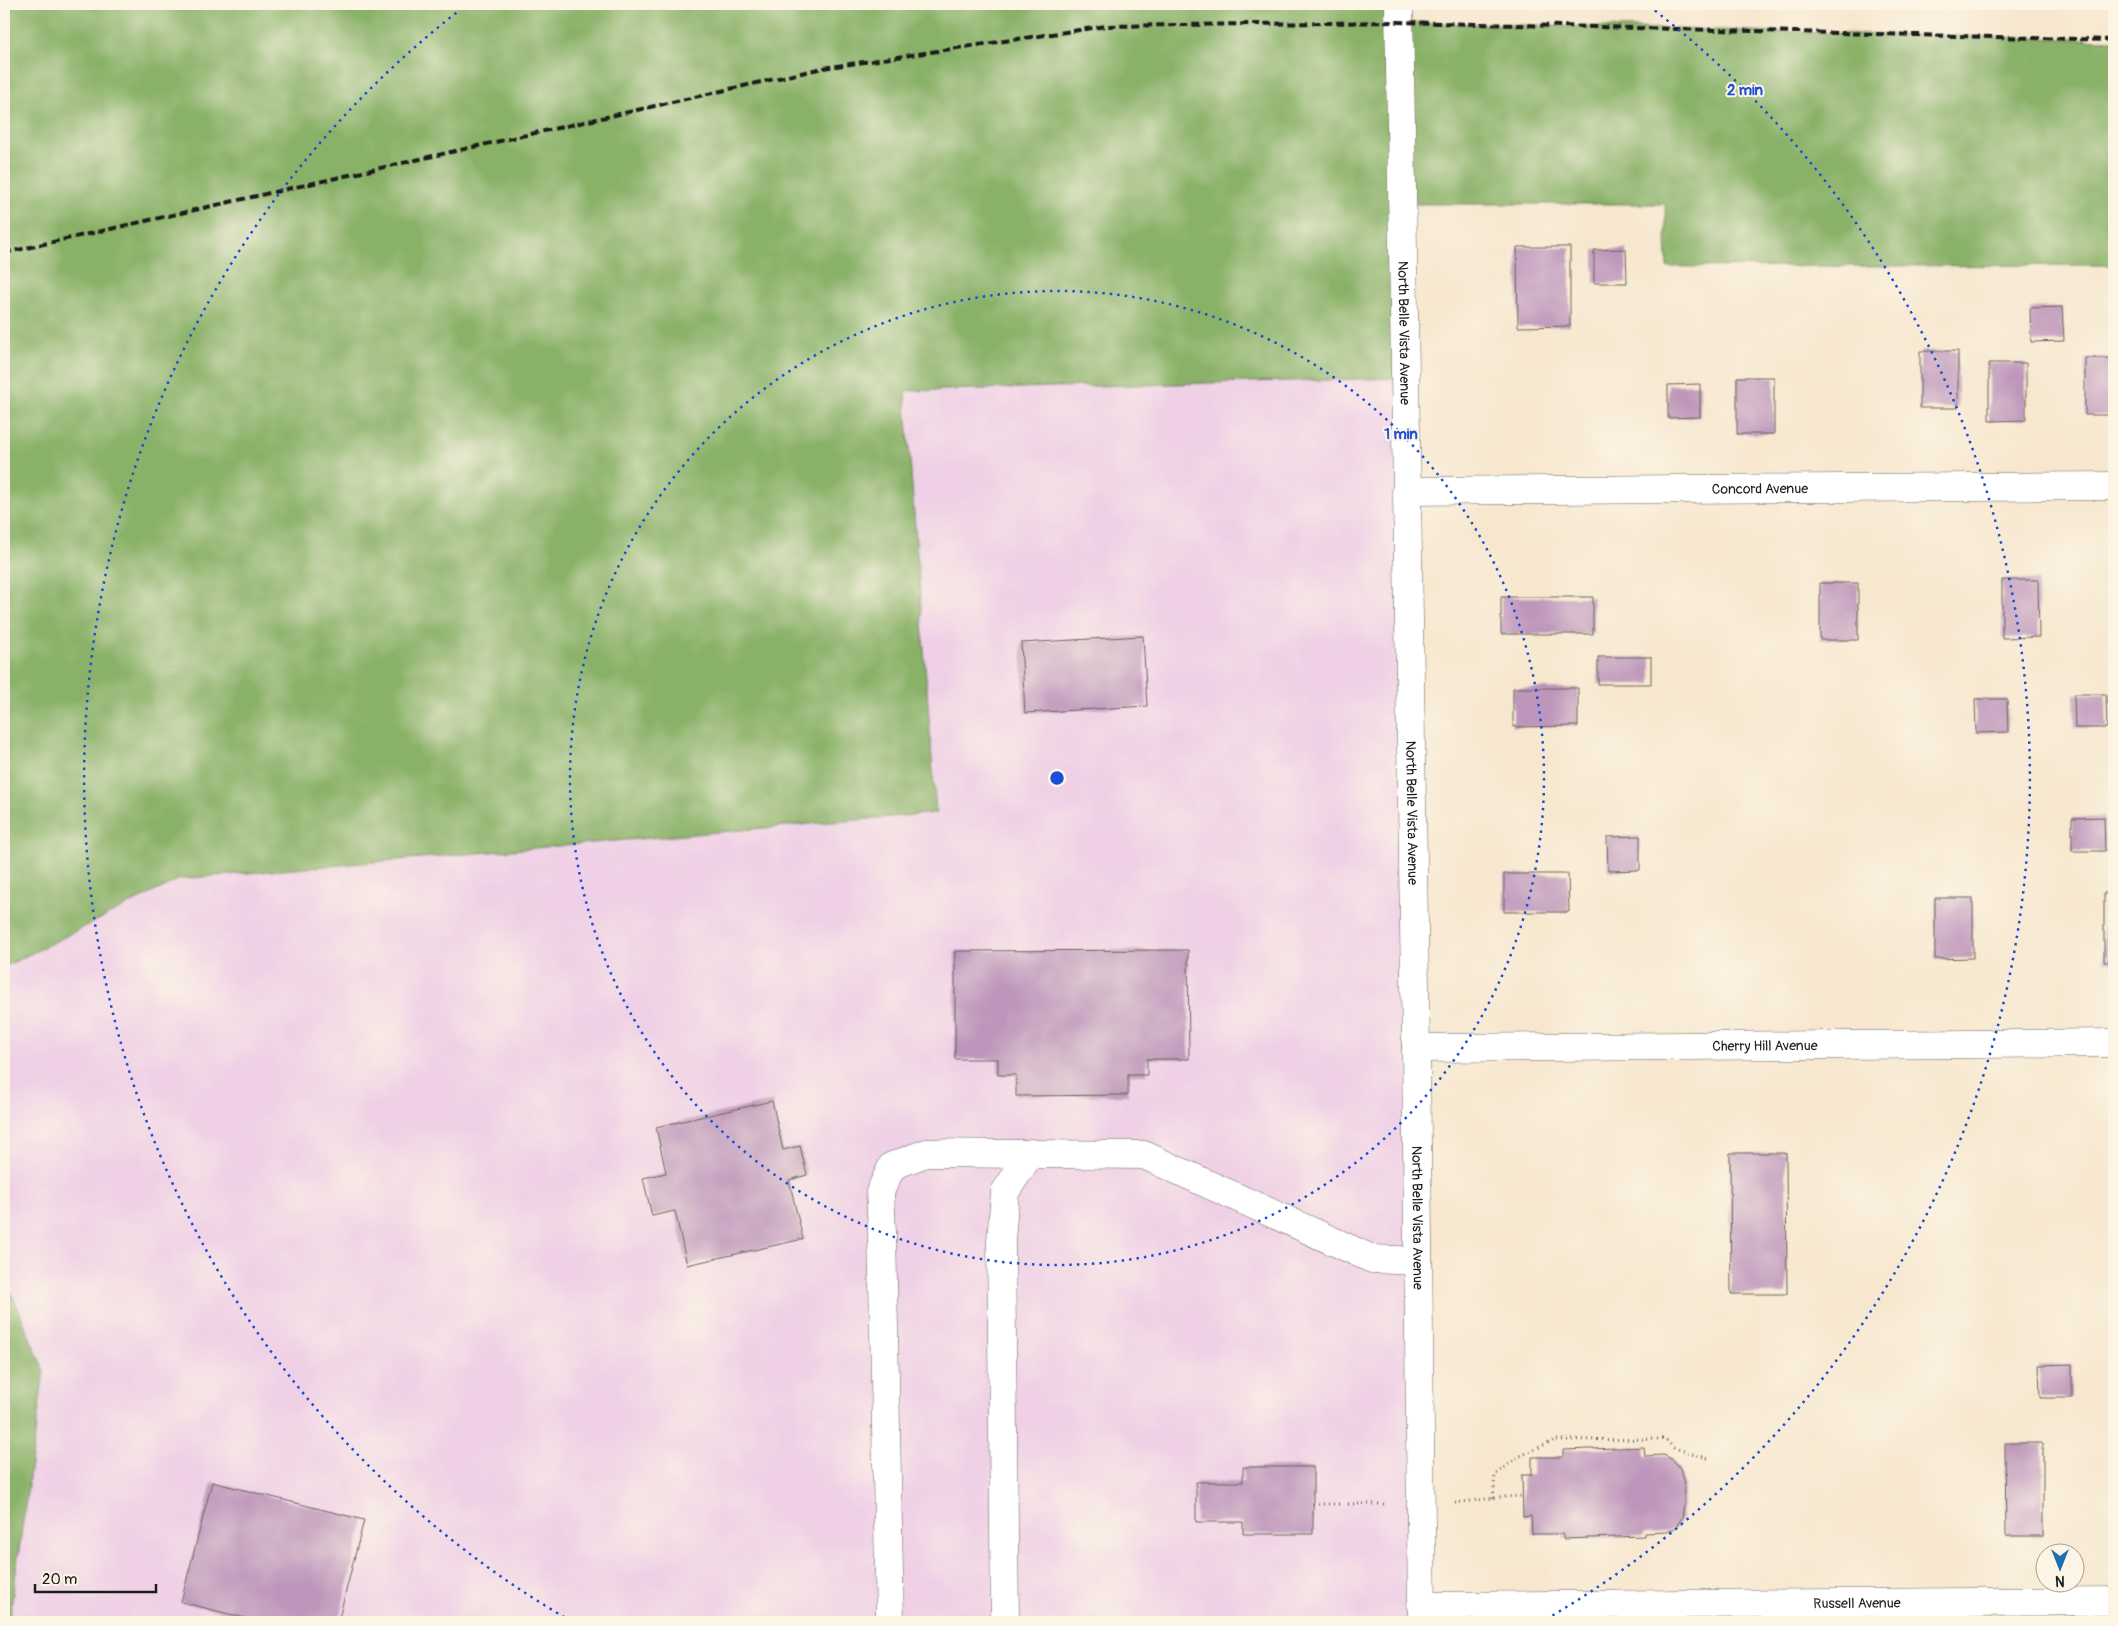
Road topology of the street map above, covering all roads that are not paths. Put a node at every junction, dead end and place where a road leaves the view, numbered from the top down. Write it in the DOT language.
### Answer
graph roads {
  1 [pos="1399,4"];
  2 [pos="2114,486"];
  3 [pos="1406,491"];
  4 [pos="2114,1043"];
  5 [pos="1416,1048"];
  6 [pos="1031,1152"];
  7 [pos="1418,1261"];
  8 [pos="2114,1601"];
  9 [pos="1421,1614"];
  10 [pos="890,1622"];
  11 [pos="1005,1622"];
  1 -- 3 [label="street, North Belle Vista Avenue"];
  2 -- 3 [label="street, Concord Avenue"];
  3 -- 5 [label="street, North Belle Vista Avenue"];
  4 -- 5 [label="street, Cherry Hill Avenue"];
  5 -- 7 [label="street, North Belle Vista Avenue"];
  6 -- 7 [label="street"];
  6 -- 10 [label="street"];
  6 -- 11 [label="street"];
  7 -- 9 [label="street, North Belle Vista Avenue"];
  8 -- 9 [label="street, Russell Avenue"];
}
